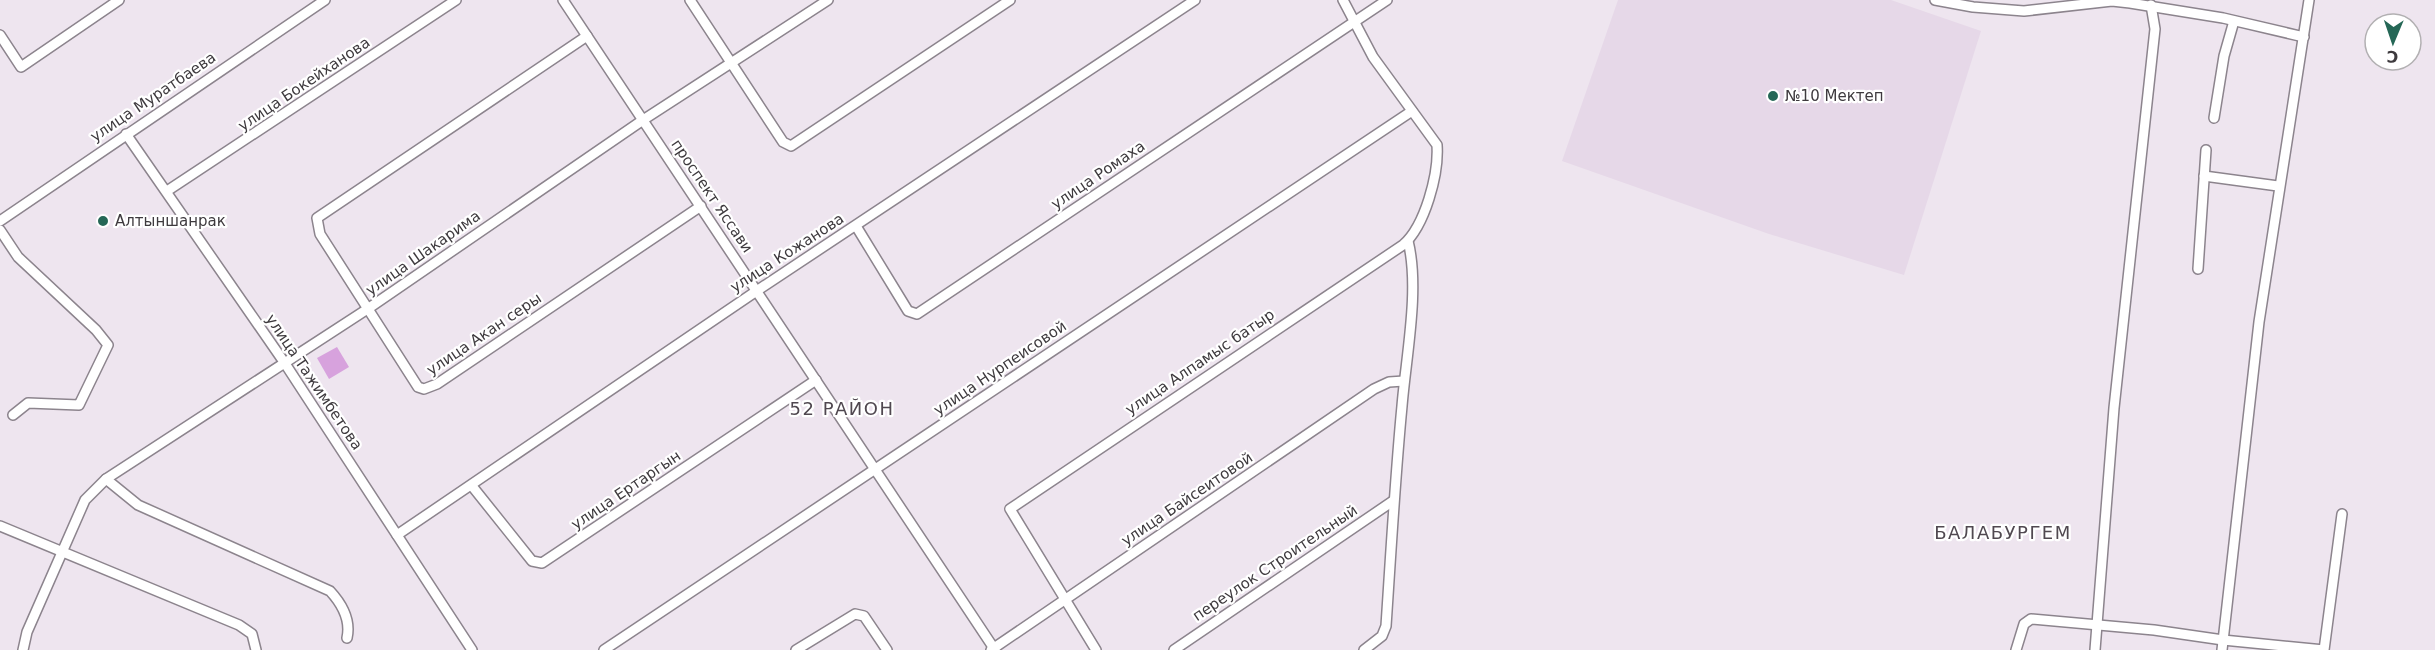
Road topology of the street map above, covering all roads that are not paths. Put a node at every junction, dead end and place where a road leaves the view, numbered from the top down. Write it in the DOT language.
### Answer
graph roads {
  1 [pos="119,0"];
  2 [pos="325,0"];
  3 [pos="456,0"];
  4 [pos="563,0"];
  5 [pos="690,0"];
  6 [pos="828,0"];
  7 [pos="1011,0"];
  8 [pos="1195,0"];
  9 [pos="1343,0"];
  10 [pos="1387,0"];
  11 [pos="1935,0"];
  12 [pos="2309,0"];
  13 [pos="2169,4"];
  14 [pos="2151,6"];
  15 [pos="1356,20"];
  16 [pos="2234,21"];
  17 [pos="0,35"];
  18 [pos="587,36"];
  19 [pos="2304,37"];
  20 [pos="733,64"];
  21 [pos="1412,111"];
  22 [pos="2214,118"];
  23 [pos="643,120"];
  24 [pos="126,134"];
  25 [pos="2206,150"];
  26 [pos="2204,176"];
  27 [pos="2278,186"];
  28 [pos="167,191"];
  29 [pos="701,206"];
  30 [pos="0,221"];
  31 [pos="856,226"];
  32 [pos="0,230"];
  33 [pos="1408,241"];
  34 [pos="2198,269"];
  35 [pos="758,290"];
  36 [pos="369,308"];
  37 [pos="284,362"];
  38 [pos="816,380"];
  39 [pos="1404,381"];
  40 [pos="13,415"];
  41 [pos="875,469"];
  42 [pos="106,479"];
  43 [pos="472,486"];
  44 [pos="1393,501"];
  45 [pos="2342,514"];
  46 [pos="0,525"];
  47 [pos="397,535"];
  48 [pos="61,552"];
  49 [pos="1066,600"];
  50 [pos="2098,625"];
  51 [pos="346,638"];
  52 [pos="2222,645"];
  53 [pos="993,649"];
  54 [pos="23,650"];
  55 [pos="256,650"];
  56 [pos="472,650"];
  57 [pos="604,650"];
  58 [pos="796,650"];
  59 [pos="887,650"];
  60 [pos="1096,650"];
  61 [pos="1174,650"];
  62 [pos="1364,650"];
  63 [pos="2016,650"];
  64 [pos="2095,650"];
  1 -- 17 [label="street"];
  2 -- 24 [label="street, улица Муратбаева"];
  3 -- 28 [label="street, улица Бокейханова"];
  4 -- 18 [label="street, проспект Яссави"];
  5 -- 20 [label="street"];
  6 -- 20 [label="street, улица Шакарима"];
  7 -- 20 [label="street"];
  8 -- 31 [label="street, улица Кожанова"];
  9 -- 15 [label="street"];
  10 -- 15 [label="street, улица Ромаха"];
  11 -- 14 [label="street"];
  12 -- 19 [label="street"];
  13 -- 14 [label="street"];
  13 -- 16 [label="street"];
  14 -- 50 [label="street"];
  15 -- 21 [label="street"];
  15 -- 31 [label="street, улица Ромаха"];
  16 -- 19 [label="street"];
  16 -- 22 [label="street"];
  18 -- 23 [label="street, проспект Яссави"];
  18 -- 36 [label="street, улица Акан серы"];
  19 -- 27 [label="street"];
  20 -- 23 [label="street, улица Шакарима"];
  21 -- 33 [label="street"];
  21 -- 41 [label="street, улица Нурпеисовой"];
  23 -- 29 [label="street, проспект Яссави"];
  23 -- 36 [label="street, улица Шакарима"];
  24 -- 28 [label="street, улица Тажимбетова"];
  24 -- 30 [label="street, улица Муратбаева"];
  25 -- 26 [label="street"];
  26 -- 27 [label="street"];
  26 -- 34 [label="street"];
  27 -- 52 [label="street"];
  28 -- 37 [label="street, улица Тажимбетова"];
  29 -- 35 [label="street, проспект Яссави"];
  29 -- 36 [label="street, улица Акан серы"];
  31 -- 35 [label="street, улица Кожанова"];
  32 -- 40 [label="street"];
  33 -- 39 [label="street"];
  33 -- 49 [label="street, улица Алпамыс батыр"];
  35 -- 38 [label="street, проспект Яссави"];
  35 -- 43 [label="street, улица Кожанова"];
  36 -- 37 [label="street, улица Шакарима"];
  37 -- 42 [label="street, улица Шакарима"];
  37 -- 47 [label="street, улица Тажимбетова"];
  38 -- 41 [label="street, проспект Яссави"];
  38 -- 43 [label="street, улица Ертаргын"];
  39 -- 44 [label="street"];
  39 -- 49 [label="street, улица Байсеитовой"];
  41 -- 53 [label="street, проспект Яссави"];
  41 -- 57 [label="street, улица Нурпеисовой"];
  42 -- 48 [label="street, улица Шакарима"];
  42 -- 51 [label="street"];
  43 -- 47 [label="street, улица Кожанова"];
  44 -- 61 [label="street, переулок Строительный"];
  44 -- 62 [label="street"];
  45 -- 52 [label="street"];
  46 -- 48 [label="street"];
  47 -- 56 [label="street, улица Тажимбетова"];
  48 -- 54 [label="street, улица Шакарима"];
  48 -- 55 [label="street"];
  49 -- 53 [label="street, улица Байсеитовой"];
  49 -- 60 [label="street"];
  50 -- 52 [label="street"];
  50 -- 63 [label="street"];
  50 -- 64 [label="street"];
  58 -- 59 [label="street"];
}
